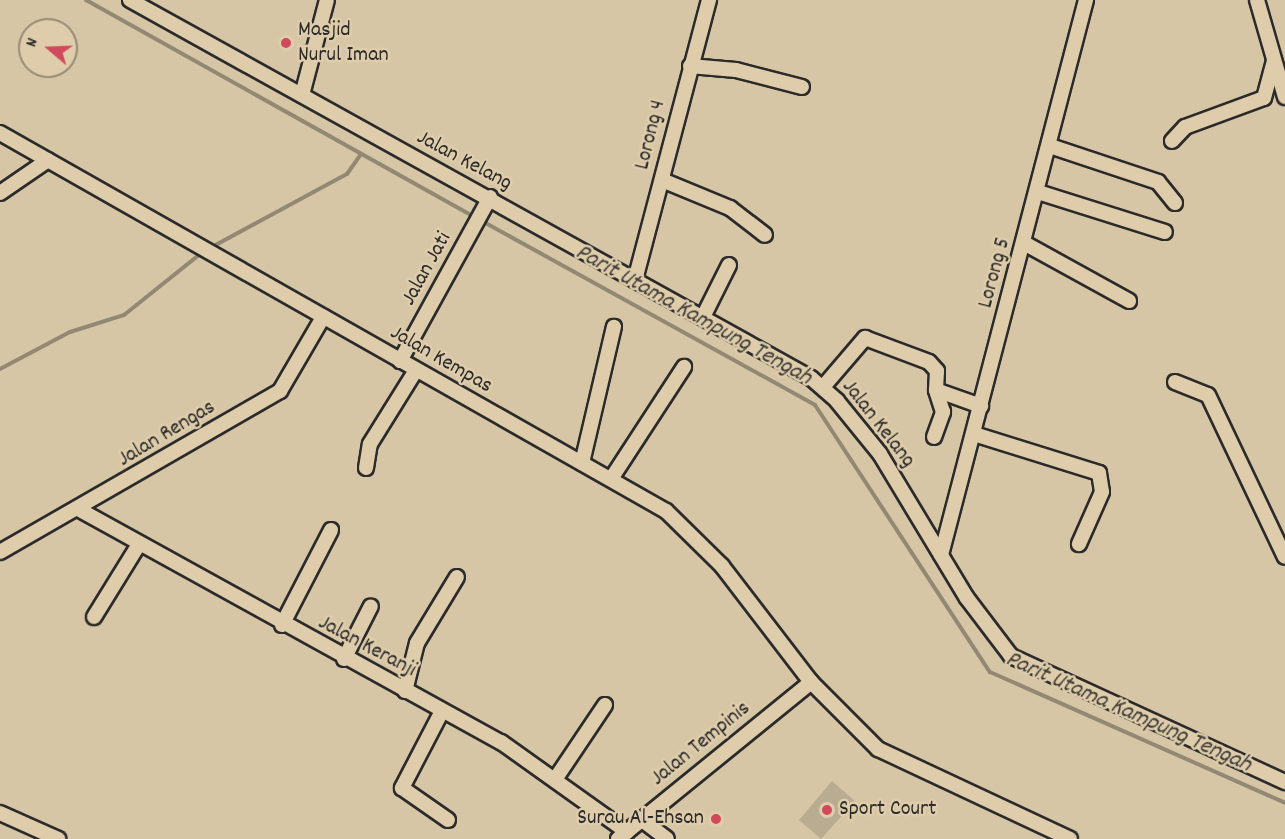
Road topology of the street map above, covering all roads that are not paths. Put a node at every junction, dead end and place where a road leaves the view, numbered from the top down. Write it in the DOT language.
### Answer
graph roads {
  1 [pos="130,0"];
  2 [pos="327,0"];
  3 [pos="709,0"];
  4 [pos="1086,0"];
  5 [pos="1257,0"];
  6 [pos="1274,60"];
  7 [pos="690,66"];
  8 [pos="802,87"];
  9 [pos="302,95"];
  10 [pos="1285,98"];
  11 [pos="0,133"];
  12 [pos="1172,141"];
  13 [pos="1050,146"];
  14 [pos="48,160"];
  15 [pos="662,180"];
  16 [pos="1038,192"];
  17 [pos="0,193"];
  18 [pos="490,197"];
  19 [pos="1175,203"];
  20 [pos="1166,232"];
  21 [pos="765,235"];
  22 [pos="1024,243"];
  23 [pos="729,265"];
  24 [pos="635,280"];
  25 [pos="1129,301"];
  26 [pos="323,317"];
  27 [pos="703,317"];
  28 [pos="614,327"];
  29 [pos="400,361"];
  30 [pos="684,367"];
  31 [pos="416,370"];
  32 [pos="1175,382"];
  33 [pos="823,387"];
  34 [pos="936,390"];
  35 [pos="981,406"];
  36 [pos="974,434"];
  37 [pos="934,437"];
  38 [pos="582,463"];
  39 [pos="366,468"];
  40 [pos="611,479"];
  41 [pos="80,510"];
  42 [pos="331,531"];
  43 [pos="139,544"];
  44 [pos="1079,544"];
  45 [pos="0,552"];
  46 [pos="941,555"];
  47 [pos="1285,557"];
  48 [pos="457,577"];
  49 [pos="371,606"];
  50 [pos="94,617"];
  51 [pos="282,625"];
  52 [pos="344,659"];
  53 [pos="811,682"];
  54 [pos="405,691"];
  55 [pos="605,705"];
  56 [pos="442,711"];
  57 [pos="556,778"];
  58 [pos="1285,782"];
  59 [pos="0,813"];
  60 [pos="448,820"];
  61 [pos="642,820"];
  62 [pos="622,836"];
  63 [pos="58,839"];
  64 [pos="667,839"];
  65 [pos="1070,839"];
  1 -- 9 [label="street, Jalan Kelang"];
  2 -- 9 [label="street"];
  3 -- 7 [label="street, Lorong 4"];
  4 -- 13 [label="street, Lorong 5"];
  5 -- 6 [label="street"];
  6 -- 10 [label="street"];
  6 -- 12 [label="street"];
  7 -- 8 [label="street"];
  7 -- 15 [label="street, Lorong 4"];
  9 -- 18 [label="street, Jalan Kelang"];
  11 -- 14 [label="street, Jalan Kempas"];
  13 -- 16 [label="street, Lorong 5"];
  13 -- 19 [label="street"];
  14 -- 17 [label="street"];
  14 -- 26 [label="street, Jalan Kempas"];
  15 -- 21 [label="street"];
  15 -- 24 [label="street, Lorong 4"];
  16 -- 20 [label="street"];
  16 -- 22 [label="street, Lorong 5"];
  18 -- 24 [label="street, Jalan Kelang"];
  18 -- 29 [label="street, Jalan Jati"];
  22 -- 25 [label="street"];
  22 -- 35 [label="street, Lorong 5"];
  23 -- 27 [label="street"];
  24 -- 27 [label="street, Jalan Kelang"];
  26 -- 29 [label="street, Jalan Kempas"];
  26 -- 41 [label="street, Jalan Rengas"];
  27 -- 33 [label="street, Jalan Kelang"];
  28 -- 38 [label="street"];
  29 -- 31 [label="street, Jalan Kempas"];
  30 -- 40 [label="street"];
  31 -- 38 [label="street, Jalan Kempas"];
  31 -- 39 [label="street"];
  32 -- 47 [label="street"];
  33 -- 34 [label="street"];
  33 -- 46 [label="street, Jalan Kelang"];
  34 -- 35 [label="street"];
  34 -- 37 [label="street"];
  35 -- 36 [label="street, Lorong 5"];
  36 -- 44 [label="street"];
  36 -- 46 [label="street, Lorong 5"];
  38 -- 40 [label="street, Jalan Kempas"];
  40 -- 53 [label="street, Jalan Kempas"];
  41 -- 43 [label="street, Jalan Keranji"];
  41 -- 45 [label="street, Jalan Rengas"];
  42 -- 51 [label="street"];
  43 -- 50 [label="street"];
  43 -- 51 [label="street, Jalan Keranji"];
  46 -- 58 [label="street, Jalan Kelang"];
  48 -- 54 [label="street"];
  49 -- 52 [label="street"];
  51 -- 52 [label="street, Jalan Keranji"];
  52 -- 54 [label="street, Jalan Keranji"];
  53 -- 61 [label="street, Jalan Tempinis"];
  53 -- 65 [label="street, Jalan Kempas"];
  54 -- 56 [label="street, Jalan Keranji"];
  55 -- 57 [label="street"];
  56 -- 57 [label="street, Jalan Keranji"];
  56 -- 60 [label="street"];
  57 -- 62 [label="street, Jalan Keranji"];
  59 -- 63 [label="street"];
  61 -- 62 [label="street, Jalan Tempinis"];
  61 -- 64 [label="street"];
}
